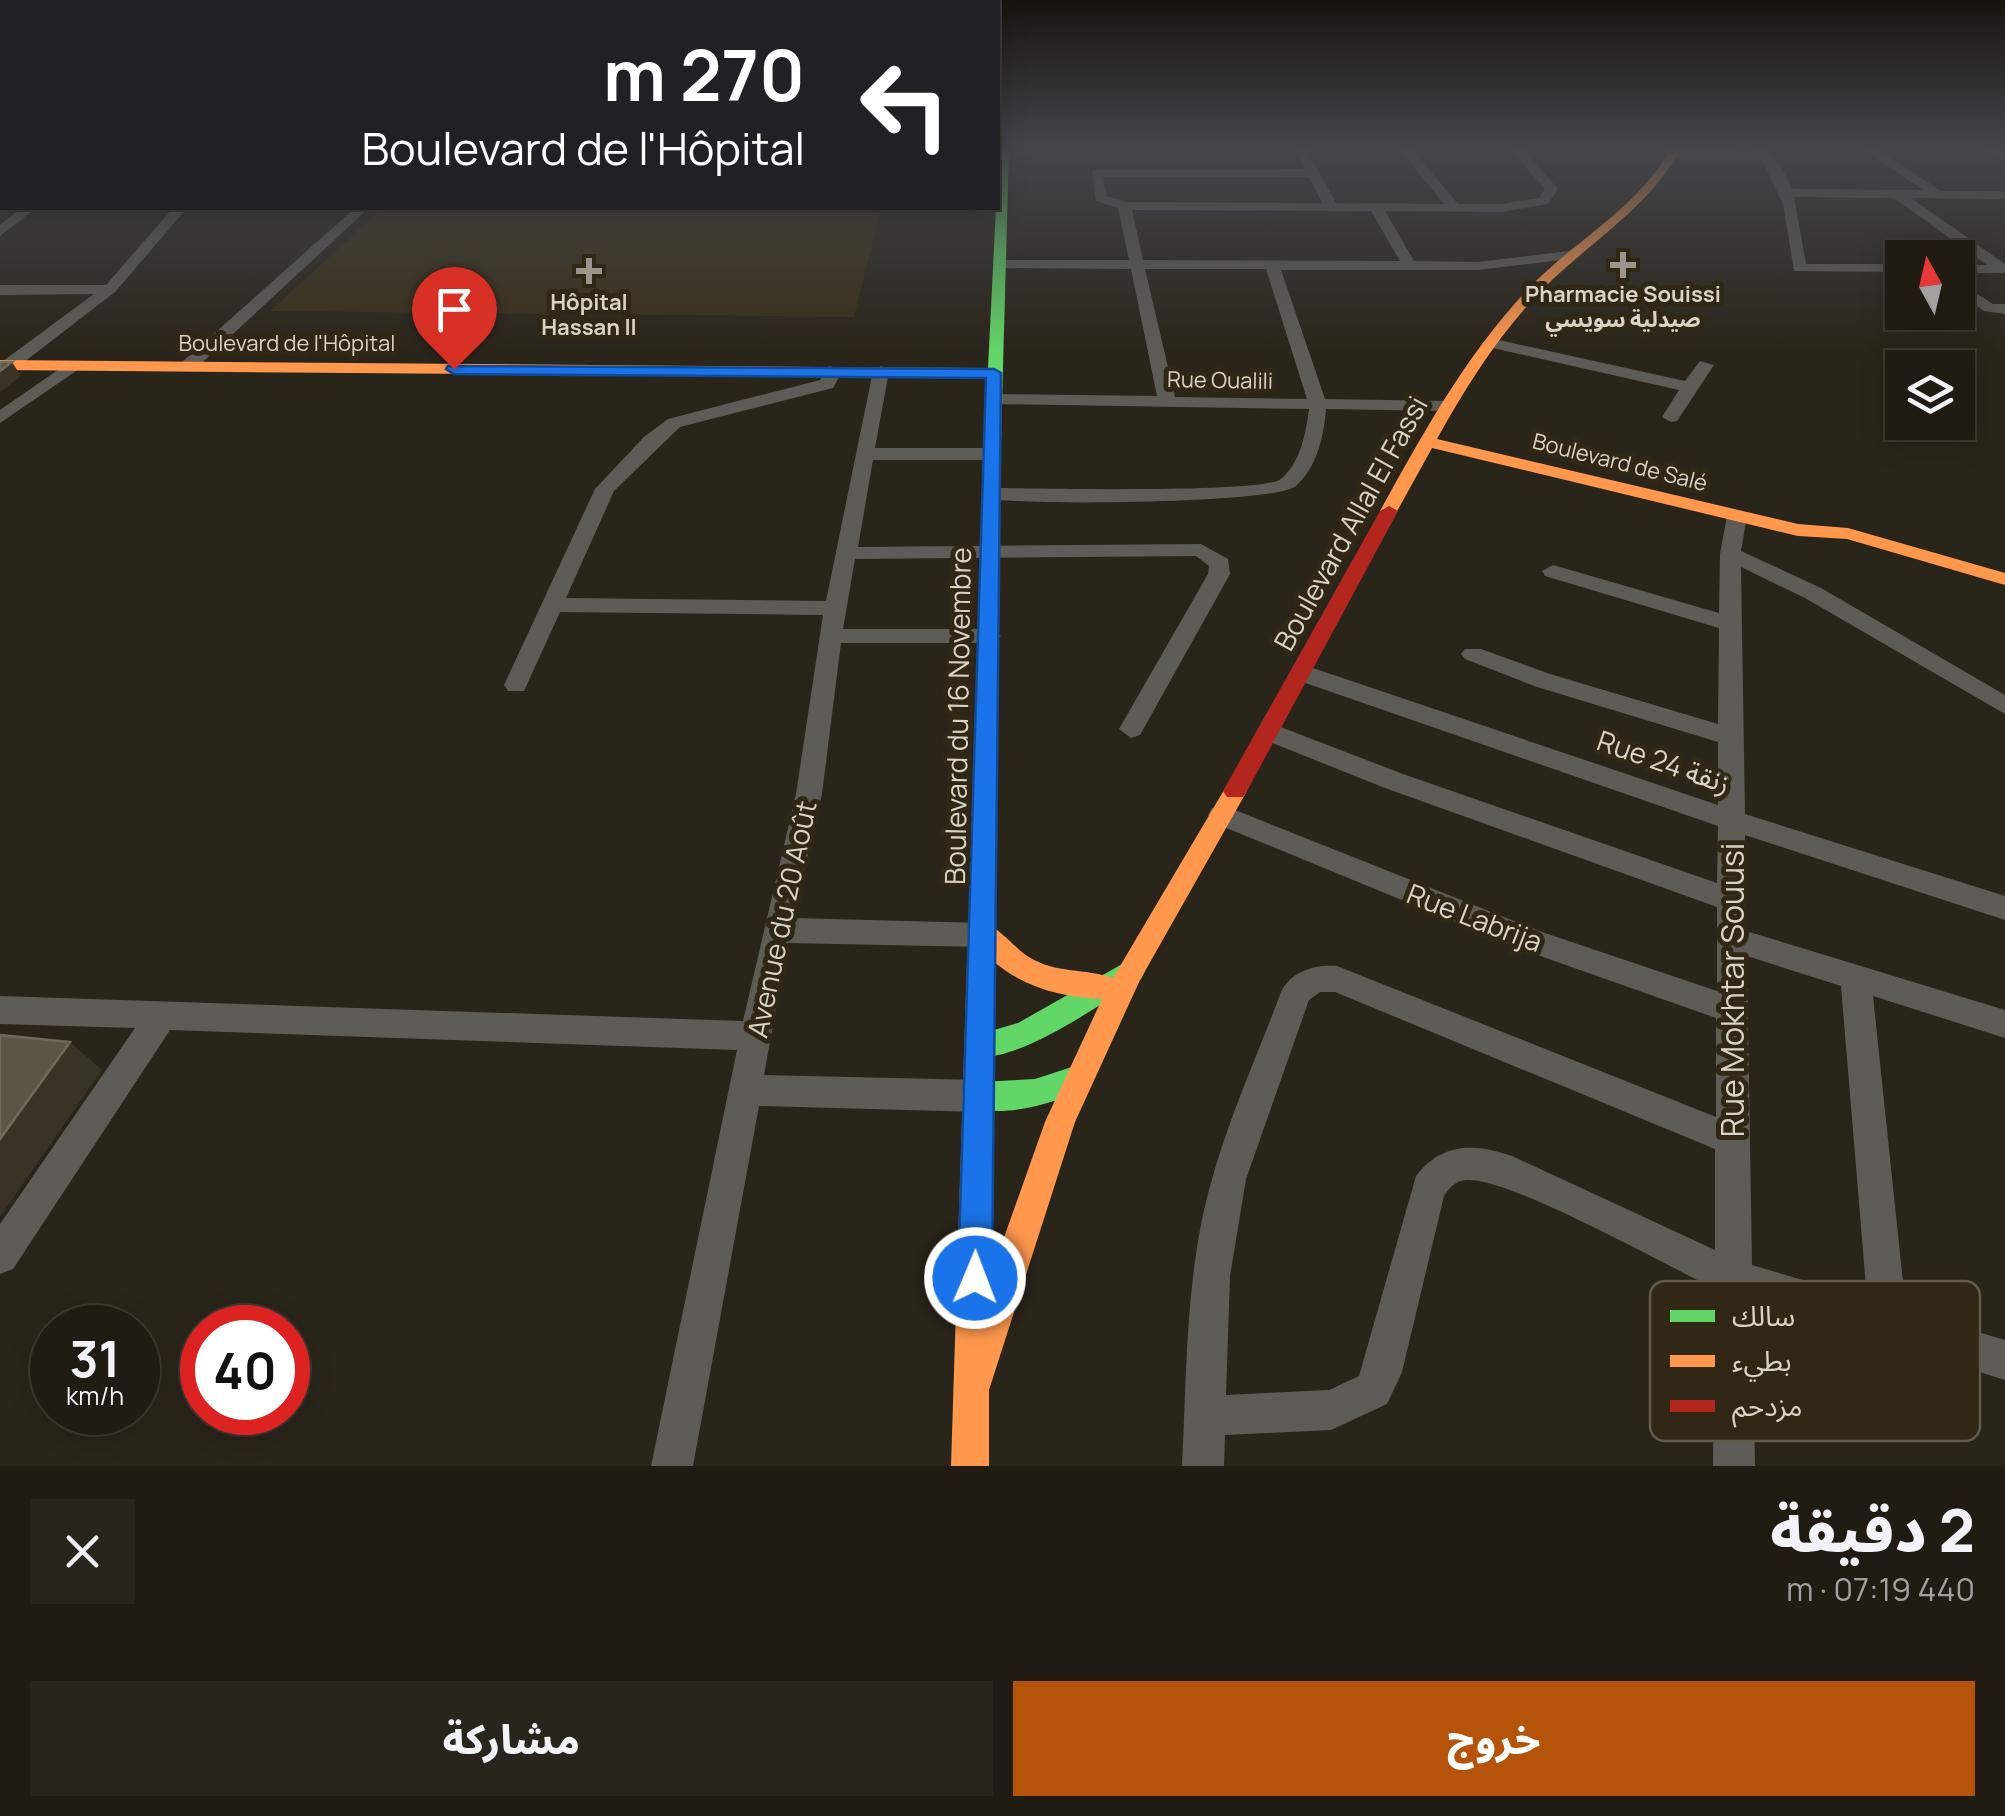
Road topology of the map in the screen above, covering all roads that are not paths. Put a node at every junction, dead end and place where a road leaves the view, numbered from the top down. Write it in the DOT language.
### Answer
graph roads {
  1 [pos="173,216"];
  2 [pos="353,216"];
  3 [pos="1002,216"];
  4 [pos="1127,216"];
  5 [pos="1381,216"];
  6 [pos="1616,216"];
  7 [pos="1791,216"];
  8 [pos="1929,216"];
  9 [pos="1570,255"];
  10 [pos="1000,264"];
  11 [pos="1138,264"];
  12 [pos="1409,265"];
  13 [pos="1496,265"];
  14 [pos="1272,266"];
  15 [pos="1885,268"];
  16 [pos="1975,269"];
  17 [pos="2004,269"];
  18 [pos="1538,286"];
  19 [pos="110,288"];
  20 [pos="0,290"];
  21 [pos="1975,299"];
  22 [pos="2005,308"];
  23 [pos="1490,343"];
  24 [pos="1706,365"];
  25 [pos="4,366"];
  26 [pos="74,367"];
  27 [pos="187,367"];
  28 [pos="835,370"];
  29 [pos="882,370"];
  30 [pos="994,373"];
  31 [pos="1689,386"];
  32 [pos="993,399"];
  33 [pos="1167,402"];
  34 [pos="1318,404"];
  35 [pos="1448,406"];
  36 [pos="1671,417"];
  37 [pos="0,418"];
  38 [pos="1430,442"];
  39 [pos="865,454"];
  40 [pos="992,454"];
  41 [pos="991,494"];
  42 [pos="1737,516"];
  43 [pos="1798,530"];
  44 [pos="992,550"];
  45 [pos="845,553"];
  46 [pos="1730,554"];
  47 [pos="1553,570"];
  48 [pos="2005,580"];
  49 [pos="2005,593"];
  50 [pos="552,604"];
  51 [pos="832,622"];
  52 [pos="1730,624"];
  53 [pos="990,636"];
  54 [pos="1473,654"];
  55 [pos="1302,673"];
  56 [pos="516,685"];
  57 [pos="2005,706"];
  58 [pos="1131,729"];
  59 [pos="1269,732"];
  60 [pos="1731,737"];
  61 [pos="1221,816"];
  62 [pos="1731,819"];
  63 [pos="1732,900"];
  64 [pos="2005,908"];
  65 [pos="776,930"];
  66 [pos="983,935"];
  67 [pos="1732,939"];
  68 [pos="1132,970"];
  69 [pos="1856,981"];
  70 [pos="1104,986"];
  71 [pos="0,1010"];
  72 [pos="1732,1010"];
  73 [pos="161,1016"];
  74 [pos="2005,1024"];
  75 [pos="756,1036"];
  76 [pos="980,1046"];
  77 [pos="1078,1080"];
  78 [pos="745,1090"];
  79 [pos="979,1096"];
  80 [pos="1733,1140"];
  81 [pos="0,1256"];
  82 [pos="1733,1278"];
  83 [pos="1733,1281"];
  84 [pos="1742,1281"];
  85 [pos="1885,1281"];
  86 [pos="1980,1353"];
  87 [pos="2005,1360"];
  88 [pos="972,1387"];
  89 [pos="1202,1416"];
  90 [pos="1734,1441"];
  91 [pos="672,1466"];
  92 [pos="970,1466"];
  93 [pos="1202,1466"];
  94 [pos="1734,1466"];
  1 -- 19 [label="street"];
  2 -- 27 [label="street"];
  3 -- 10 [label="street, Boulevard du 16 Novembre"];
  4 -- 11 [label="street"];
  5 -- 12 [label="street"];
  6 -- 9 [label="street, Boulevard Allal El Fassi"];
  7 -- 15 [label="street"];
  8 -- 17 [label="street"];
  9 -- 13 [label="street"];
  9 -- 18 [label="street, Boulevard Allal El Fassi"];
  10 -- 11 [label="street"];
  10 -- 30 [label="street, Boulevard du 16 Novembre"];
  11 -- 14 [label="street"];
  11 -- 33 [label="street"];
  12 -- 13 [label="street"];
  12 -- 14 [label="street"];
  13 -- 18 [label="street"];
  14 -- 34 [label="street"];
  16 -- 17 [label="street"];
  18 -- 23 [label="street, Boulevard Allal El Fassi"];
  19 -- 20 [label="street"];
  19 -- 25 [label="street"];
  21 -- 22 [label="street"];
  23 -- 31 [label="street"];
  23 -- 35 [label="street, Boulevard Allal El Fassi"];
  24 -- 31 [label="street"];
  25 -- 26 [label="street, Boulevard de l'Hôpital"];
  26 -- 27 [label="street, Boulevard de l'Hôpital"];
  26 -- 37 [label="street"];
  27 -- 28 [label="street, Boulevard de l'Hôpital"];
  28 -- 29 [label="street, Boulevard de l'Hôpital"];
  28 -- 50 [label="street"];
  29 -- 30 [label="street, Boulevard de l'Hôpital"];
  29 -- 39 [label="street, Avenue du 20 Août"];
  30 -- 32 [label="street, Boulevard du 16 Novembre"];
  31 -- 36 [label="street"];
  32 -- 33 [label="street, Rue Oualili"];
  32 -- 40 [label="street, Boulevard du 16 Novembre"];
  33 -- 34 [label="street, Rue Oualili"];
  34 -- 35 [label="street, Rue Oualili"];
  34 -- 41 [label="street"];
  35 -- 38 [label="street, Boulevard Allal El Fassi"];
  38 -- 42 [label="street, Boulevard de Salé"];
  38 -- 55 [label="street, Boulevard Allal El Fassi"];
  39 -- 40 [label="street"];
  39 -- 45 [label="street, Avenue du 20 Août"];
  40 -- 41 [label="street, Boulevard du 16 Novembre"];
  41 -- 44 [label="street, Boulevard du 16 Novembre"];
  42 -- 43 [label="street, Boulevard de Salé"];
  42 -- 46 [label="street, Rue Mokhtar Souusi"];
  43 -- 48 [label="street, Boulevard de Salé"];
  43 -- 49 [label="street, Boulevard de Salé"];
  44 -- 45 [label="street"];
  44 -- 53 [label="street, Boulevard du 16 Novembre"];
  44 -- 58 [label="street"];
  45 -- 51 [label="street, Avenue du 20 Août"];
  46 -- 52 [label="street, Rue Mokhtar Souusi"];
  46 -- 57 [label="street"];
  47 -- 52 [label="street"];
  50 -- 51 [label="street"];
  50 -- 56 [label="street"];
  51 -- 53 [label="street"];
  51 -- 65 [label="street, Avenue du 20 Août"];
  52 -- 60 [label="street, Rue Mokhtar Souusi"];
  53 -- 66 [label="street, Boulevard du 16 Novembre"];
  54 -- 60 [label="street"];
  55 -- 59 [label="street, Boulevard Allal El Fassi"];
  55 -- 62 [label="street, Rue 24 زنقة"];
  59 -- 61 [label="street, Boulevard Allal El Fassi"];
  59 -- 63 [label="street"];
  60 -- 62 [label="street, Rue Mokhtar Souusi"];
  61 -- 68 [label="street, Boulevard Allal El Fassi"];
  61 -- 72 [label="street, Rue Labrija"];
  62 -- 63 [label="street, Rue Mokhtar Souusi"];
  62 -- 64 [label="street, Rue 24 زنقة"];
  63 -- 67 [label="street, Rue Mokhtar Souusi"];
  65 -- 66 [label="street"];
  65 -- 75 [label="street, Avenue du 20 Août"];
  66 -- 70 [label="street"];
  66 -- 76 [label="street, Boulevard du 16 Novembre"];
  67 -- 69 [label="street"];
  67 -- 72 [label="street, Rue Mokhtar Souusi"];
  68 -- 70 [label="street"];
  68 -- 77 [label="street, Boulevard Allal El Fassi"];
  69 -- 74 [label="street"];
  69 -- 85 [label="street"];
  70 -- 76 [label="street"];
  71 -- 73 [label="street"];
  72 -- 80 [label="street, Rue Mokhtar Souusi"];
  73 -- 75 [label="street"];
  73 -- 81 [label="street"];
  75 -- 78 [label="street, Avenue du 20 Août"];
  76 -- 79 [label="street, Boulevard du 16 Novembre"];
  77 -- 79 [label="street"];
  77 -- 88 [label="street, Boulevard Allal El Fassi"];
  78 -- 79 [label="street"];
  78 -- 91 [label="street, Avenue du 20 Août"];
  79 -- 88 [label="street, Boulevard du 16 Novembre"];
  80 -- 82 [label="street, Rue Mokhtar Souusi"];
  80 -- 89 [label="street"];
  82 -- 83 [label="street, Rue Mokhtar Souusi"];
  82 -- 84 [label="street"];
  82 -- 89 [label="street"];
  86 -- 87 [label="street"];
  88 -- 92 [label="street, Boulevard du 16 Novembre"];
  89 -- 93 [label="street"];
  90 -- 94 [label="street, Rue Mokhtar Souusi"];
}
